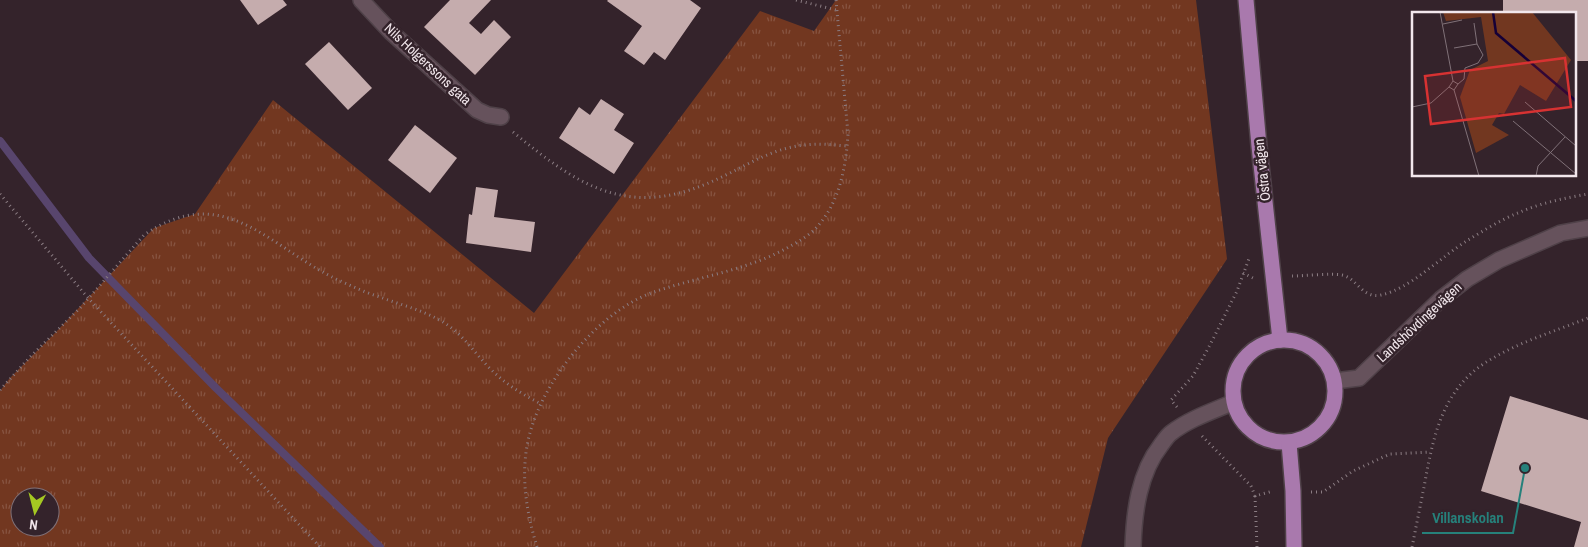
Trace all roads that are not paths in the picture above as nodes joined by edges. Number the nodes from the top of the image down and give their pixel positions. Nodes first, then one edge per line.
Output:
1 (361, 0) edge
2 (1246, 0) edge
3 (500, 117) road end
4 (1588, 228) edge
5 (1280, 340) junction
6 (1335, 381) junction
7 (1234, 402) junction
8 (1289, 443) junction
9 (1133, 547) edge
10 (1294, 547) edge

1 - 3 street, Nils Holgerssons gata
2 - 5 main road, Östra vägen
4 - 6 street, Landshövdingevägen
5 - 6 main road
5 - 7 main road
6 - 8 main road
7 - 8 main road
7 - 9 street
8 - 10 main road

